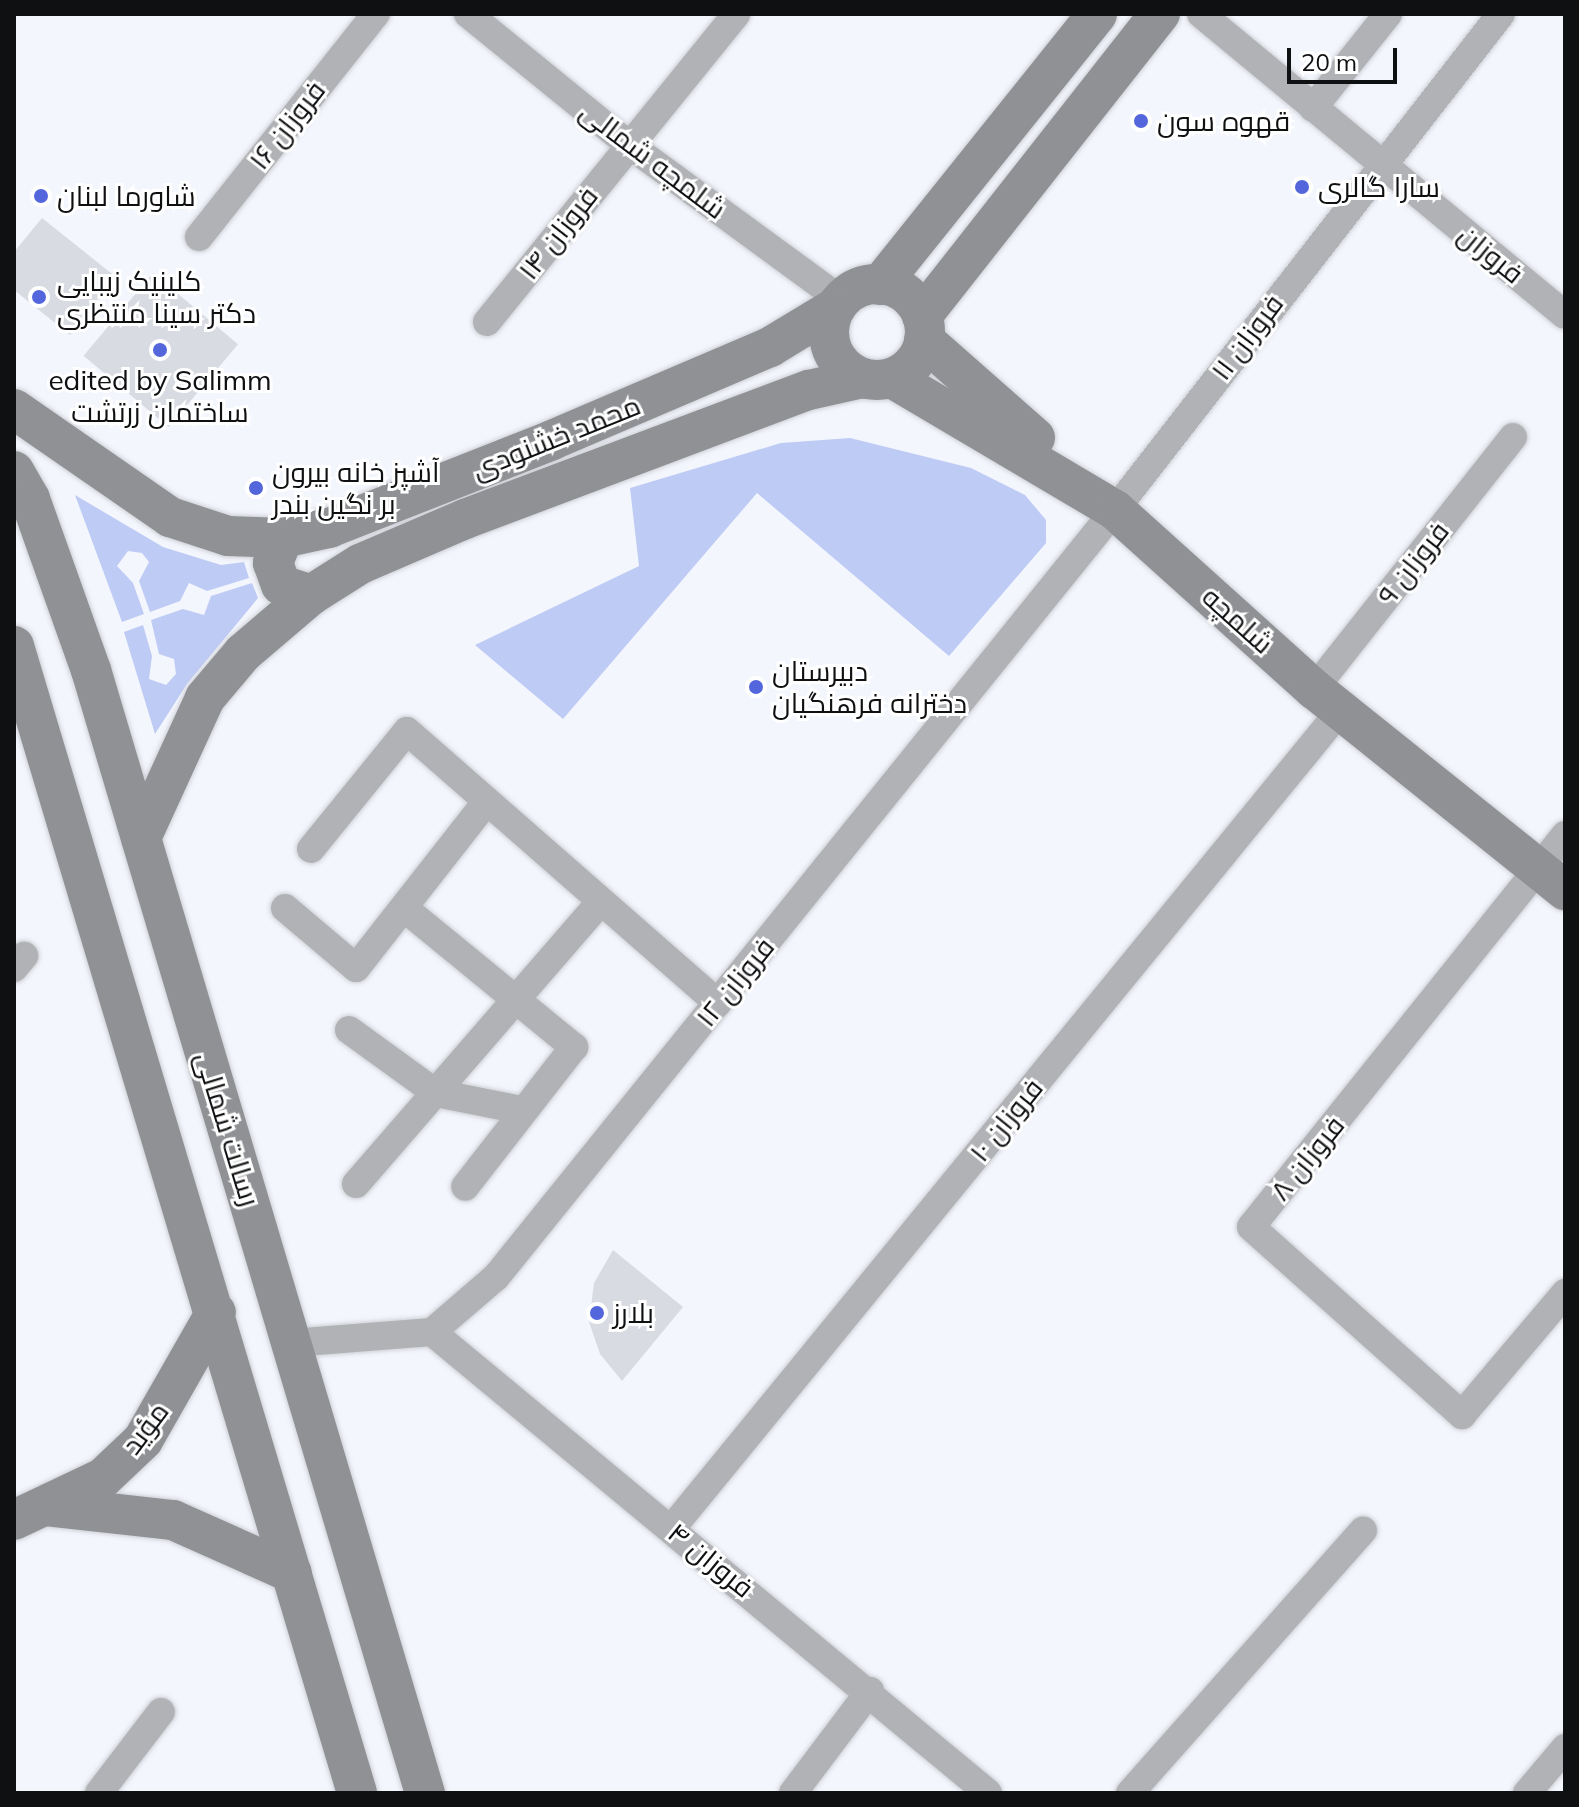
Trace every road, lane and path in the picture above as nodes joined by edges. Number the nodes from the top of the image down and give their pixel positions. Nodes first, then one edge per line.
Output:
1 (376, 14) edge
2 (468, 14) edge
3 (736, 14) edge
4 (1097, 14) edge
5 (1160, 14) edge
6 (1201, 14) edge
7 (1388, 14) edge
8 (1501, 14) edge
9 (1313, 108) junction
10 (628, 144) junction
11 (1380, 164) junction
12 (199, 237) dead end
13 (880, 285) junction
14 (838, 304) junction
15 (1565, 315) edge
16 (487, 322) dead end
17 (923, 328) junction
18 (877, 378) junction
19 (14, 409) edge
20 (1513, 437) dead end
21 (14, 471) edge
22 (1115, 510) junction
23 (283, 538) junction
24 (311, 595) junction
25 (14, 646) edge
26 (1327, 700) junction
27 (487, 801) junction
28 (1565, 835) edge
29 (141, 838) junction
30 (311, 849) dead end
31 (1553, 880) edge
32 (601, 901) junction
33 (285, 908) dead end
34 (404, 908) junction
35 (517, 998) junction
36 (718, 1003) junction
37 (349, 1030) dead end
38 (436, 1093) junction
39 (521, 1110) junction
40 (356, 1184) dead end
41 (465, 1187) dead end
42 (1565, 1293) edge
43 (216, 1312) junction
44 (432, 1332) junction
45 (291, 1343) junction
46 (26, 1512) edge
47 (672, 1528) junction
48 (1363, 1531) dead end
49 (292, 1573) junction
50 (870, 1691) junction
51 (161, 1712) dead end
52 (1565, 1748) edge
53 (99, 1793) edge
54 (357, 1793) edge
55 (425, 1793) edge
56 (793, 1793) edge
57 (988, 1793) edge
58 (1130, 1793) edge
59 (1527, 1793) edge

1 - 12 street, فروزان ۱۶
2 - 10 street, شلمچه شمالی
3 - 10 street, فروزان ۱۴
4 - 13 street
5 - 17 street
6 - 9 street, فروزان
7 - 9 street
8 - 11 street, فروزان ۱۱
9 - 11 street, فروزان
10 - 14 street, شلمچه شمالی
10 - 16 street, فروزان ۱۴
11 - 15 street, فروزان
11 - 22 street, فروزان ۱۱
13 - 14 street
13 - 17 street
14 - 18 street
14 - 23 street, محمد خشنودی
17 - 18 street
17 - 22 street
18 - 22 street, شلمچه
18 - 24 street, محمد خشنودی
19 - 23 street, محمد خشنودی
20 - 26 street, فروزان ۹
21 - 29 street, رسالت شمالی
22 - 26 street, شلمچه
22 - 36 street, فروزان ۱۲
23 - 24 street
24 - 29 street, محمد خشنودی
25 - 43 street
26 - 31 street, شلمچه
26 - 47 street, فروزان ۱۰
27 - 30 street
27 - 32 street
27 - 34 street
28 - 31 street
29 - 45 street, رسالت شمالی
31 - 42 street, فروزان ۸
32 - 35 street
32 - 36 street
33 - 34 street
34 - 35 street
35 - 38 street
35 - 39 street
36 - 44 street, فروزان ۱۲
37 - 38 street
38 - 39 street
38 - 40 street
39 - 41 street
43 - 46 street, مؤید
43 - 49 street
44 - 45 street
44 - 47 street, فروزان ۴
45 - 55 street, رسالت شمالی
46 - 49 street, مؤید
47 - 50 street, فروزان ۴
48 - 58 street
49 - 54 street
50 - 56 street
50 - 57 street, فروزان ۴
51 - 53 street
52 - 59 street

